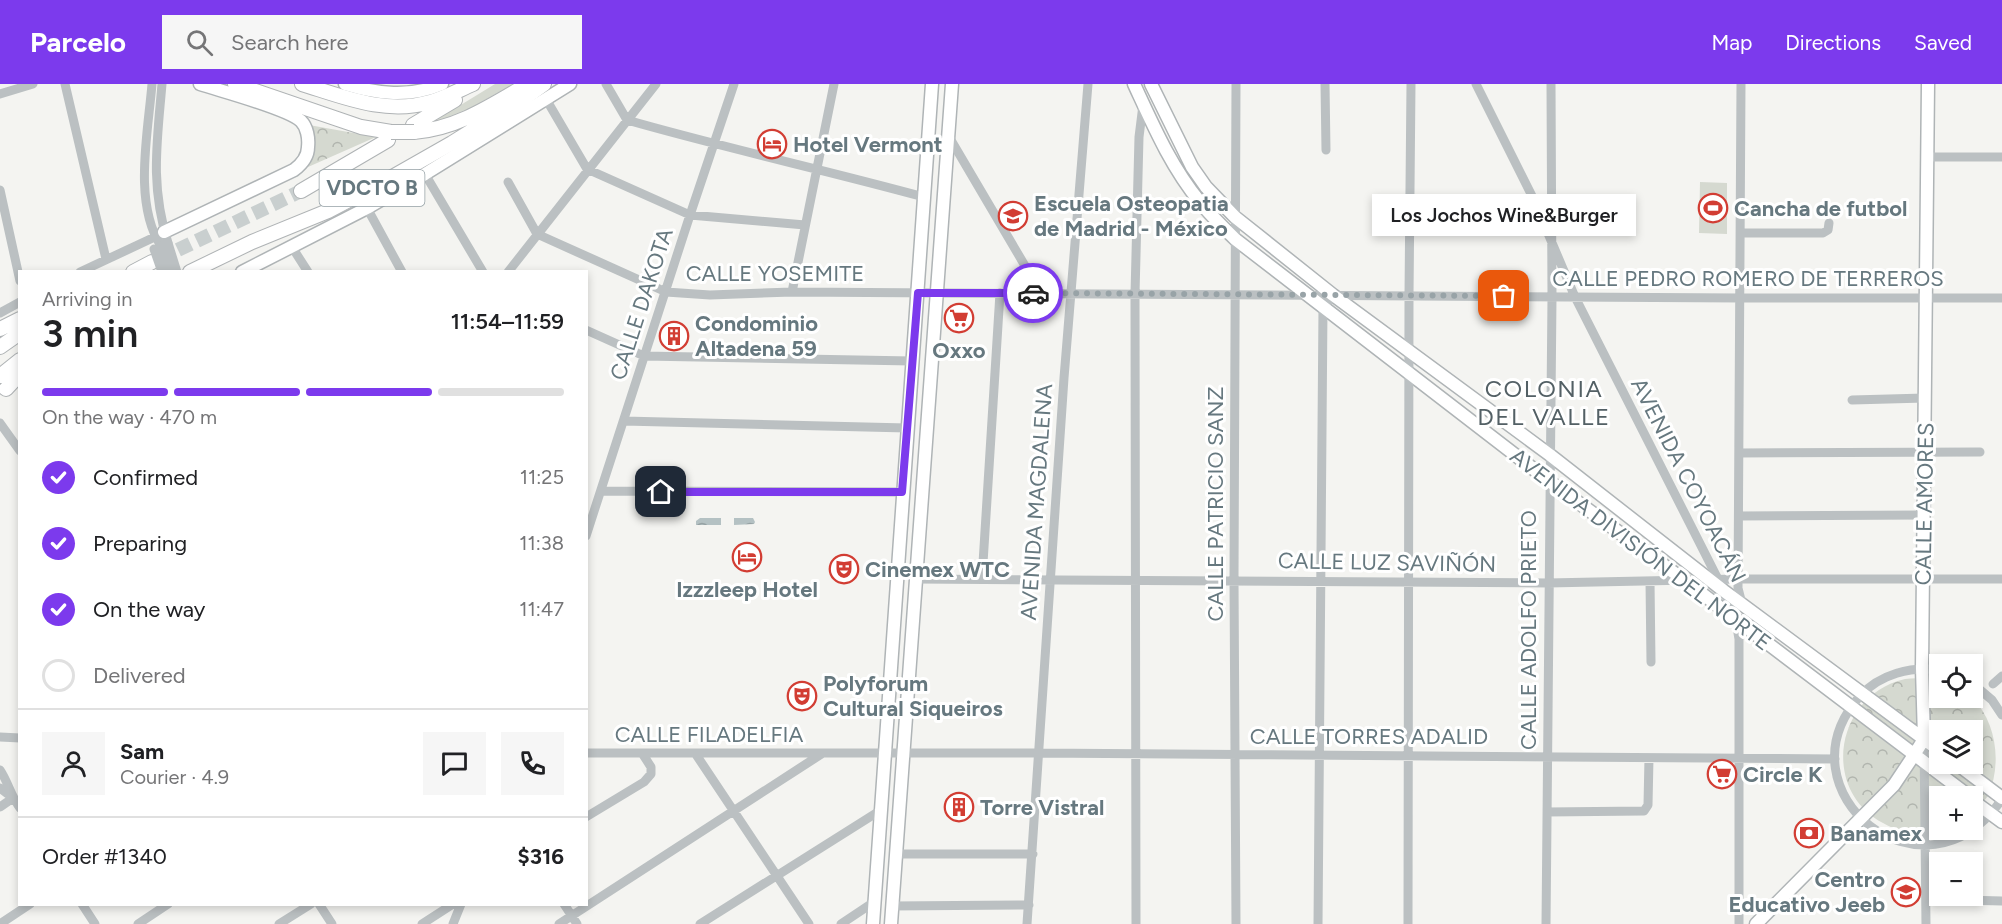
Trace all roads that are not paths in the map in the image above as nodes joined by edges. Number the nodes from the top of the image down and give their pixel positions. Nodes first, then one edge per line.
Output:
1 (33, 84) edge
2 (65, 84) edge
3 (152, 84) edge
4 (162, 84) edge
5 (200, 84) edge
6 (235, 84) edge
7 (302, 84) edge
8 (345, 84) edge
9 (442, 84) edge
10 (473, 84) edge
11 (479, 84) edge
12 (528, 84) edge
13 (544, 84) edge
14 (570, 84) edge
15 (606, 84) edge
16 (656, 84) edge
17 (734, 84) edge
18 (834, 84) edge
19 (932, 84) edge
20 (952, 84) edge
21 (1088, 84) edge
22 (1134, 84) edge
23 (1150, 84) edge
24 (1236, 84) edge
25 (1325, 84) edge
26 (1411, 84) edge
27 (1476, 84) edge
28 (1551, 84) edge
29 (1741, 84) edge
30 (1928, 84) edge
31 (396, 89) edge
32 (261, 93) junction
33 (0, 94) edge
34 (546, 99) junction
35 (296, 105) junction
36 (1143, 105) junction
37 (275, 108) junction
38 (627, 120) junction
39 (414, 129) junction
40 (948, 134) junction
41 (389, 136) junction
42 (713, 144) junction
43 (1326, 150) dead end
44 (1928, 158) junction
45 (2002, 158) edge
46 (818, 168) junction
47 (587, 169) junction
48 (425, 174) junction
49 (508, 182) dead end
50 (0, 190) edge
51 (301, 191) tunnel mouth
52 (1552, 194) junction
53 (924, 197) junction
54 (1533, 198) junction
55 (367, 208) junction
56 (690, 214) junction
57 (1235, 218) junction
58 (1829, 223) dead end
59 (805, 225) junction
60 (1741, 233) junction
61 (537, 234) junction
62 (1235, 239) junction
63 (1551, 245) junction
64 (292, 247) junction
65 (159, 249) edge
66 (106, 259) junction
67 (84, 270) edge
68 (133, 270) edge
69 (168, 270) edge
70 (175, 270) edge
71 (194, 270) edge
72 (246, 270) edge
73 (307, 270) edge
74 (401, 270) edge
75 (482, 270) edge
76 (510, 270) edge
77 (18, 272) edge
78 (666, 292) junction
79 (792, 292) junction
80 (918, 293) junction
81 (936, 293) junction
82 (1000, 293) junction
83 (1041, 293) junction
84 (1070, 293) junction
85 (1135, 294) junction
86 (1235, 294) junction
87 (1306, 295) junction
88 (1333, 295) junction
89 (1409, 295) junction
90 (1552, 297) junction
91 (1575, 297) junction
92 (1740, 298) junction
93 (1927, 298) junction
94 (2002, 298) edge
95 (18, 303) edge
96 (1323, 307) junction
97 (0, 313) edge
98 (9, 328) edge
99 (588, 331) edge
100 (0, 347) edge
101 (1409, 351) junction
102 (644, 356) junction
103 (912, 361) junction
104 (18, 363) edge
105 (1409, 372) junction
106 (18, 375) edge
107 (18, 381) edge
108 (2, 386) edge
109 (1925, 398) junction
110 (1852, 400) dead end
111 (624, 421) junction
112 (0, 423) edge
113 (907, 428) junction
114 (18, 448) edge
115 (1925, 451) junction
116 (1980, 452) dead end
117 (1739, 453) junction
118 (1550, 455) junction
119 (1549, 481) junction
120 (601, 491) junction
121 (902, 492) junction
122 (1924, 515) junction
123 (1739, 516) junction
124 (588, 530) edge
125 (916, 579) junction
126 (982, 579) junction
127 (1050, 579) junction
128 (1738, 579) junction
129 (1923, 579) junction
130 (2002, 579) edge
131 (1134, 580) junction
132 (1234, 580) junction
133 (1323, 580) junction
134 (1684, 580) junction
135 (1409, 581) junction
136 (1650, 581) junction
137 (1548, 583) junction
138 (1717, 583) junction
139 (1742, 604) junction
140 (1736, 621) junction
141 (1651, 662) dead end
142 (1922, 669) junction
143 (1929, 669) edge
144 (2002, 676) edge
145 (1993, 684) dead end
146 (1983, 692) edge
147 (1863, 693) junction
148 (1851, 707) junction
149 (2002, 715) edge
150 (0, 737) edge
151 (18, 738) edge
152 (1924, 739) junction
153 (1929, 743) edge
154 (588, 753) edge
155 (642, 753) junction
156 (695, 753) junction
157 (823, 753) junction
158 (885, 753) junction
159 (903, 753) junction
160 (1038, 753) junction
161 (1136, 754) junction
162 (1236, 754) junction
163 (1321, 755) junction
164 (1407, 755) junction
165 (1547, 757) junction
166 (1649, 758) junction
167 (1919, 758) junction
168 (1739, 759) junction
169 (1835, 759) junction
170 (0, 770) edge
171 (1970, 774) edge
172 (1956, 786) edge
173 (0, 788) edge
174 (13, 798) junction
175 (2002, 799) edge
176 (18, 805) edge
177 (0, 807) edge
178 (1983, 808) edge
179 (881, 810) junction
180 (734, 811) junction
181 (1547, 812) junction
182 (1992, 815) junction
183 (588, 816) edge
184 (1860, 819) junction
185 (2002, 822) edge
186 (1926, 846) junction
187 (896, 854) junction
188 (1033, 854) junction
189 (777, 875) junction
190 (1926, 899) junction
191 (2002, 900) edge
192 (874, 902) junction
193 (1029, 905) junction
194 (27, 906) edge
195 (83, 906) edge
196 (165, 906) edge
197 (308, 906) edge
198 (320, 906) edge
199 (450, 906) edge
200 (460, 906) edge
201 (565, 906) edge
202 (892, 906) junction
203 (574, 920) edge
204 (0, 924) edge
205 (94, 924) edge
206 (138, 924) edge
207 (279, 924) edge
208 (332, 924) edge
209 (422, 924) edge
210 (453, 924) edge
211 (560, 924) edge
212 (700, 924) edge
213 (810, 924) edge
214 (841, 924) edge
215 (873, 924) edge
216 (891, 924) edge
217 (1028, 924) edge
218 (1136, 924) edge
219 (1236, 924) edge
220 (1318, 924) edge
221 (1408, 924) edge
222 (1546, 924) edge
223 (1739, 924) edge
224 (1756, 924) edge
225 (1926, 924) edge

1 - 33 street
2 - 66 street
3 - 65 street
4 - 65 street
5 - 37 main road
6 - 32 highway
7 - 10 highway
8 - 31 main road
9 - 31 main road
11 - 39 highway
12 - 39 highway
13 - 71 highway, VDCTO B
14 - 34 main road
15 - 38 street
16 - 38 street
17 - 42 street, CALLE DAKOTA
18 - 46 street
19 - 53 main road
20 - 40 main road
21 - 84 street, AVENIDA MAGDALENA
22 - 36 main road, AVENIDA DIVISIÓN DEL NORTE
23 - 57 main road, AVENIDA DIVISIÓN DEL NORTE
24 - 57 street, CALLE PATRICIO SANZ
25 - 43 street
26 - 89 street
27 - 54 street, AVENIDA COYOACÁN
28 - 52 street, CALLE ADOLFO PRIETO
29 - 60 street
30 - 44 main road, CALLE AMORES
32 - 35 highway
32 - 37 highway
34 - 47 street
34 - 48 main road
35 - 37 highway
35 - 41 highway
36 - 62 main road, AVENIDA DIVISIÓN DEL NORTE
36 - 85 street
37 - 65 main road
38 - 42 street
38 - 47 street
39 - 41 highway, bridge
40 - 81 main road
40 - 83 street
41 - 51 highway, VDCTO B
42 - 46 street
42 - 56 street, CALLE DAKOTA
44 - 45 street
44 - 93 main road, CALLE AMORES
46 - 53 street
46 - 59 street
47 - 56 street
47 - 61 street
48 - 55 main road
48 - 75 street
49 - 61 street
50 - 77 street
52 - 54 street
52 - 63 street, CALLE ADOLFO PRIETO
53 - 80 main road
54 - 63 street, AVENIDA COYOACÁN
55 - 64 main road
55 - 74 street
56 - 59 street
56 - 78 street, CALLE DAKOTA
57 - 62 street, CALLE PATRICIO SANZ
57 - 88 main road, AVENIDA DIVISIÓN DEL NORTE
58 - 60 street
59 - 79 street
60 - 92 street
61 - 76 street
61 - 78 street, CALLE YOSEMITE
62 - 86 street, CALLE PATRICIO SANZ
62 - 87 main road, AVENIDA DIVISIÓN DEL NORTE
63 - 90 street, CALLE ADOLFO PRIETO
63 - 91 street, AVENIDA COYOACÁN
64 - 72 main road
64 - 73 street
65 - 66 street
65 - 68 highway
65 - 69 street, bridge
65 - 70 street, bridge
66 - 67 street
78 - 79 street, CALLE YOSEMITE
78 - 102 street, CALLE DAKOTA
79 - 80 street, CALLE YOSEMITE
80 - 81 street, CALLE PEDRO ROMERO DE TERREROS
80 - 103 main road
81 - 82 street, CALLE PEDRO ROMERO DE TERREROS
81 - 125 main road
82 - 83 street, CALLE PEDRO ROMERO DE TERREROS
82 - 126 street
83 - 84 street, CALLE PEDRO ROMERO DE TERREROS
84 - 85 street, CALLE PEDRO ROMERO DE TERREROS
84 - 127 street, AVENIDA MAGDALENA
85 - 86 street, CALLE PEDRO ROMERO DE TERREROS
85 - 131 street
86 - 87 street, CALLE PEDRO ROMERO DE TERREROS
86 - 132 street, CALLE PATRICIO SANZ
87 - 88 street, CALLE PEDRO ROMERO DE TERREROS
87 - 96 main road, AVENIDA DIVISIÓN DEL NORTE
88 - 89 street, CALLE PEDRO ROMERO DE TERREROS
88 - 96 street
88 - 101 main road, AVENIDA DIVISIÓN DEL NORTE
89 - 90 street, CALLE PEDRO ROMERO DE TERREROS
89 - 101 street
90 - 91 street, CALLE PEDRO ROMERO DE TERREROS
90 - 118 street, CALLE ADOLFO PRIETO
91 - 92 street, CALLE PEDRO ROMERO DE TERREROS
91 - 138 street, AVENIDA COYOACÁN
92 - 93 street, CALLE PEDRO ROMERO DE TERREROS
92 - 117 street
93 - 94 street, CALLE PEDRO ROMERO DE TERREROS
93 - 109 main road, CALLE AMORES
95 - 97 street
96 - 105 main road, AVENIDA DIVISIÓN DEL NORTE
96 - 133 street
98 - 100 highway
99 - 102 street
101 - 105 street
101 - 118 main road, AVENIDA DIVISIÓN DEL NORTE
102 - 103 street
102 - 111 street, CALLE DAKOTA
103 - 113 main road
104 - 108 highway
105 - 119 main road, AVENIDA DIVISIÓN DEL NORTE
105 - 135 street
106 - 108 highway
107 - 108 main road
109 - 110 street
109 - 115 main road, CALLE AMORES
111 - 113 street
111 - 120 street, CALLE DAKOTA
112 - 114 street
113 - 121 main road
115 - 116 street
115 - 117 street
115 - 122 main road, CALLE AMORES
117 - 123 street
118 - 119 street, CALLE ADOLFO PRIETO
118 - 138 main road, AVENIDA DIVISIÓN DEL NORTE
119 - 134 main road, AVENIDA DIVISIÓN DEL NORTE
119 - 137 street, CALLE ADOLFO PRIETO
120 - 121 street
120 - 124 street, CALLE DAKOTA
121 - 158 main road
122 - 123 street
122 - 129 main road, CALLE AMORES
123 - 128 street
125 - 126 street, CALLE LUZ SAVIÑÓN
125 - 159 main road
126 - 127 street, CALLE LUZ SAVIÑÓN
127 - 131 street, CALLE LUZ SAVIÑÓN
127 - 160 street, AVENIDA MAGDALENA
128 - 129 street
128 - 138 street
128 - 139 street
129 - 130 street
129 - 142 main road, CALLE AMORES
131 - 132 street, CALLE LUZ SAVIÑÓN
131 - 161 street
132 - 133 street, CALLE LUZ SAVIÑÓN
132 - 162 street, CALLE PATRICIO SANZ
133 - 135 street, CALLE LUZ SAVIÑÓN
133 - 163 street
134 - 136 street, CALLE LUZ SAVIÑÓN
134 - 138 street, CALLE LUZ SAVIÑÓN
134 - 140 main road, AVENIDA DIVISIÓN DEL NORTE
135 - 137 street, CALLE LUZ SAVIÑÓN
135 - 164 street
136 - 137 street, CALLE LUZ SAVIÑÓN
136 - 141 street
137 - 165 street, CALLE ADOLFO PRIETO
138 - 139 main road, AVENIDA DIVISIÓN DEL NORTE
138 - 140 street, AVENIDA COYOACÁN
139 - 147 main road, AVENIDA DIVISIÓN DEL NORTE
140 - 148 main road, AVENIDA DIVISIÓN DEL NORTE
140 - 168 street, AVENIDA COYOACÁN
142 - 143 street
142 - 147 street
142 - 152 main road, CALLE AMORES
144 - 145 street
146 - 149 street
147 - 148 street
147 - 152 main road, AVENIDA DIVISIÓN DEL NORTE
148 - 167 main road, AVENIDA DIVISIÓN DEL NORTE
148 - 169 street
150 - 151 street
152 - 153 main road, AVENIDA DIVISIÓN DEL NORTE
152 - 167 main road
154 - 155 street, CALLE FILADELFIA
155 - 156 street, CALLE FILADELFIA
155 - 183 street
156 - 157 street, CALLE FILADELFIA
156 - 180 street
157 - 158 street, CALLE FILADELFIA
157 - 180 street
158 - 159 street, CALLE FILADELFIA
158 - 179 main road
159 - 160 street, CALLE TORRES ADALID
159 - 187 main road
160 - 161 street, CALLE TORRES ADALID
160 - 188 street, AVENIDA MAGDALENA
161 - 162 street, CALLE TORRES ADALID
161 - 218 street
162 - 163 street, CALLE TORRES ADALID
162 - 219 street, CALLE PATRICIO SANZ
163 - 164 street, CALLE TORRES ADALID
163 - 220 street
164 - 165 street, CALLE TORRES ADALID
164 - 221 street
165 - 166 street, CALLE TORRES ADALID
165 - 181 street, CALLE ADOLFO PRIETO
166 - 168 street, CALLE TORRES ADALID
166 - 181 street
167 - 172 main road, AVENIDA DIVISIÓN DEL NORTE
167 - 184 main road
167 - 186 street
168 - 169 street, CALLE TORRES ADALID
168 - 223 street, AVENIDA COYOACÁN
169 - 184 street
170 - 174 street
171 - 175 main road
173 - 174 street
174 - 176 street
174 - 177 street
175 - 182 street
178 - 182 main road
179 - 189 street
179 - 192 main road
180 - 189 street
180 - 203 street
181 - 222 street, CALLE ADOLFO PRIETO
182 - 185 main road
182 - 186 street
184 - 186 street
184 - 224 main road
186 - 190 street
187 - 188 street
187 - 202 main road
188 - 193 street, AVENIDA MAGDALENA
189 - 212 street
189 - 213 street
190 - 191 street
190 - 225 street
192 - 214 street
192 - 215 main road
193 - 202 street
193 - 217 street, AVENIDA MAGDALENA
194 - 204 street
195 - 205 street
196 - 206 street
197 - 207 street
198 - 208 street
199 - 209 street
200 - 210 street
201 - 203 street
202 - 216 main road
203 - 211 street

